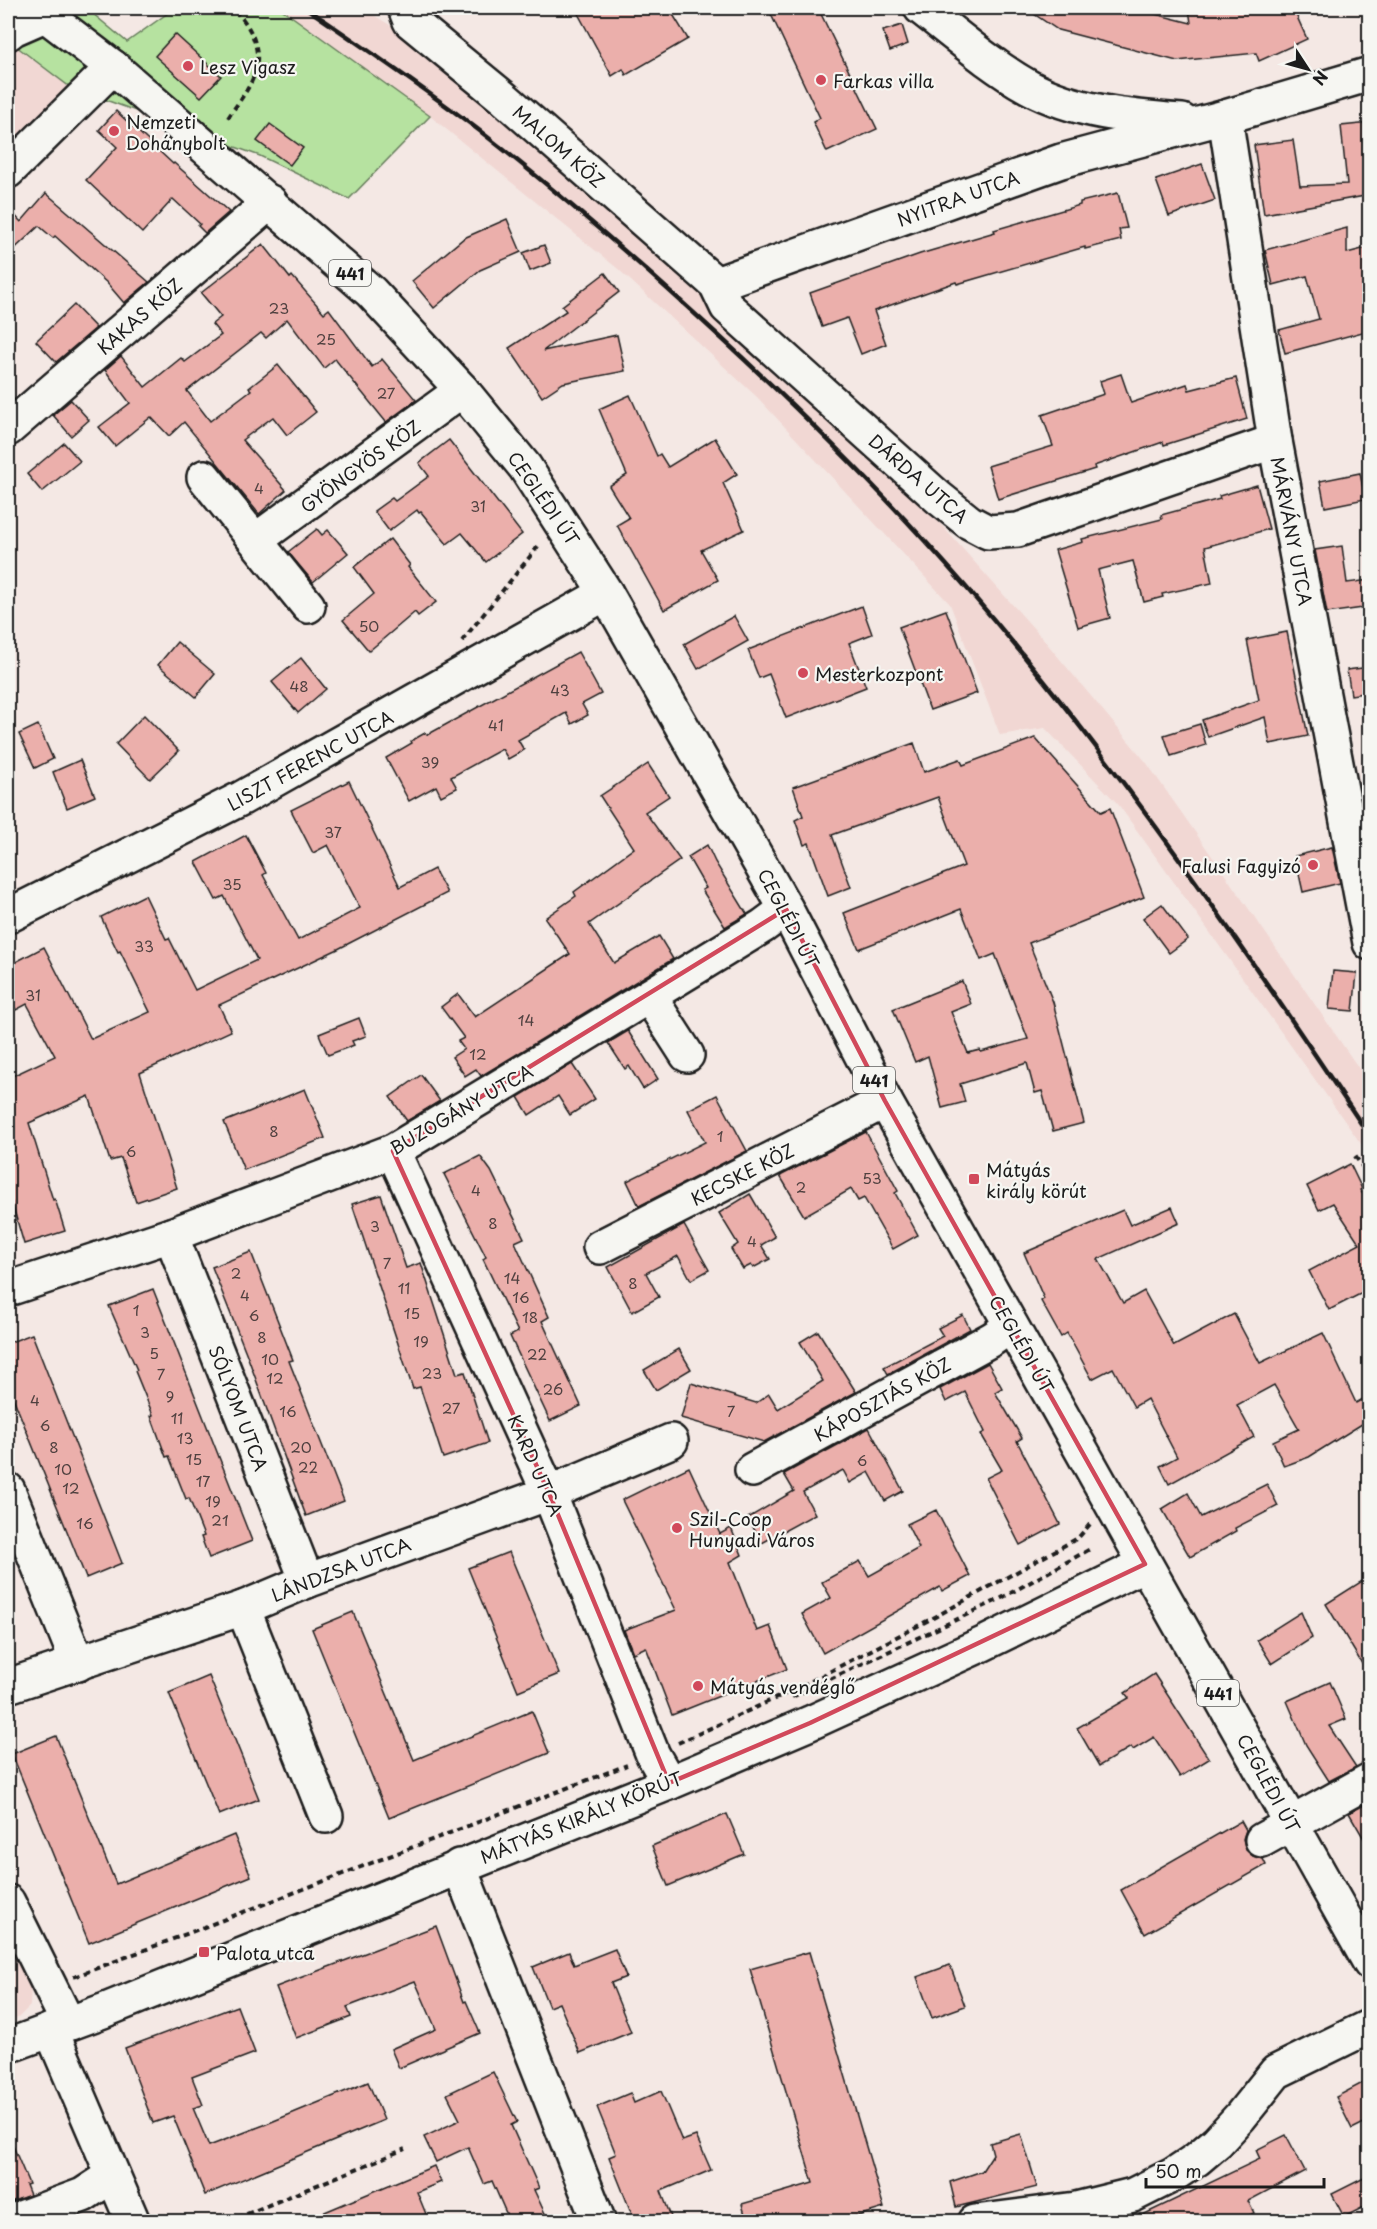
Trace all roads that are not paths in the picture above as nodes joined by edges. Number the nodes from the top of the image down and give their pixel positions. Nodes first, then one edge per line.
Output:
1 (405, 8) edge
2 (921, 8) edge
3 (40, 11) edge
4 (8, 33) edge
5 (113, 67) junction
6 (1370, 74) edge
7 (1214, 120) junction
8 (8, 171) edge
9 (270, 202) junction
10 (716, 284) junction
11 (462, 390) junction
12 (8, 429) edge
13 (1275, 441) junction
14 (204, 477) dead end
15 (256, 540) junction
16 (606, 593) junction
17 (308, 606) dead end
18 (786, 909) junction
19 (8, 916) edge
20 (1370, 943) edge
21 (649, 996) junction
22 (687, 1055) dead end
23 (885, 1101) junction
24 (393, 1151) junction
25 (171, 1235) junction
26 (600, 1247) dead end
27 (8, 1289) edge
28 (1011, 1326) junction
29 (671, 1441) dead end
30 (752, 1470) dead end
31 (8, 1490) edge
32 (549, 1493) junction
33 (1145, 1564) junction
34 (307, 1581) junction
35 (243, 1608) junction
36 (78, 1664) junction
37 (8, 1686) edge
38 (1370, 1780) edge
39 (669, 1783) junction
40 (326, 1816) dead end
41 (1291, 1822) junction
42 (1262, 1840) dead end
43 (459, 1866) junction
44 (8, 1902) edge
45 (1370, 1963) edge
46 (1370, 2026) edge
47 (59, 2027) junction
48 (8, 2046) edge
49 (112, 2176) junction
50 (10, 2222) edge
51 (134, 2222) edge
52 (599, 2222) edge
53 (975, 2222) edge

1 - 10 street, MALOM KÖZ
2 - 7 street, NYITRA UTCA
3 - 4 street
3 - 5 street, CEGLÉDI ÚT / 441
5 - 8 street
5 - 9 street, CEGLÉDI ÚT / 441
6 - 7 street, NYITRA UTCA
7 - 10 street, NYITRA UTCA
7 - 13 street, MÁRVÁNY UTCA
9 - 11 street, CEGLÉDI ÚT / 441
9 - 12 street, KAKAS KÖZ
10 - 13 street, DÁRDA UTCA
11 - 15 street, GYÖNGYÖS KÖZ
11 - 16 street, CEGLÉDI ÚT / 441
13 - 20 street, MÁRVÁNY UTCA
14 - 15 street
15 - 17 street
16 - 18 street, CEGLÉDI ÚT / 441
16 - 19 street, LISZT FERENC UTCA
18 - 21 street, BUZOGÁNY UTCA
18 - 23 street, CEGLÉDI ÚT / 441
21 - 22 street
21 - 24 street, BUZOGÁNY UTCA
23 - 26 street, KECSKE KÖZ
23 - 28 street, CEGLÉDI ÚT / 441
24 - 25 street, BUZOGÁNY UTCA
24 - 32 street, KARD UTCA
25 - 27 street, BUZOGÁNY UTCA
25 - 34 street, SÓLYOM UTCA
28 - 30 street, KÁPOSZTÁS KÖZ
28 - 33 street, CEGLÉDI ÚT / 441
29 - 32 street, LÁNDZSA UTCA
31 - 36 street
32 - 34 street, LÁNDZSA UTCA
32 - 39 street, KARD UTCA
33 - 39 street, MÁTYÁS KIRÁLY KÖRÚT
33 - 41 street, CEGLÉDI ÚT / 441
34 - 35 street, LÁNDZSA UTCA
35 - 36 street, LÁNDZSA UTCA
35 - 40 street
36 - 37 street, LÁNDZSA UTCA
38 - 41 street
39 - 43 street, MÁTYÁS KIRÁLY KÖRÚT
41 - 42 street
41 - 45 street, CEGLÉDI ÚT / 441
43 - 47 street, MÁTYÁS KIRÁLY KÖRÚT
43 - 52 street
44 - 47 street
46 - 53 street
47 - 48 street, MÁTYÁS KIRÁLY KÖRÚT
47 - 49 street
49 - 50 street
49 - 51 street

